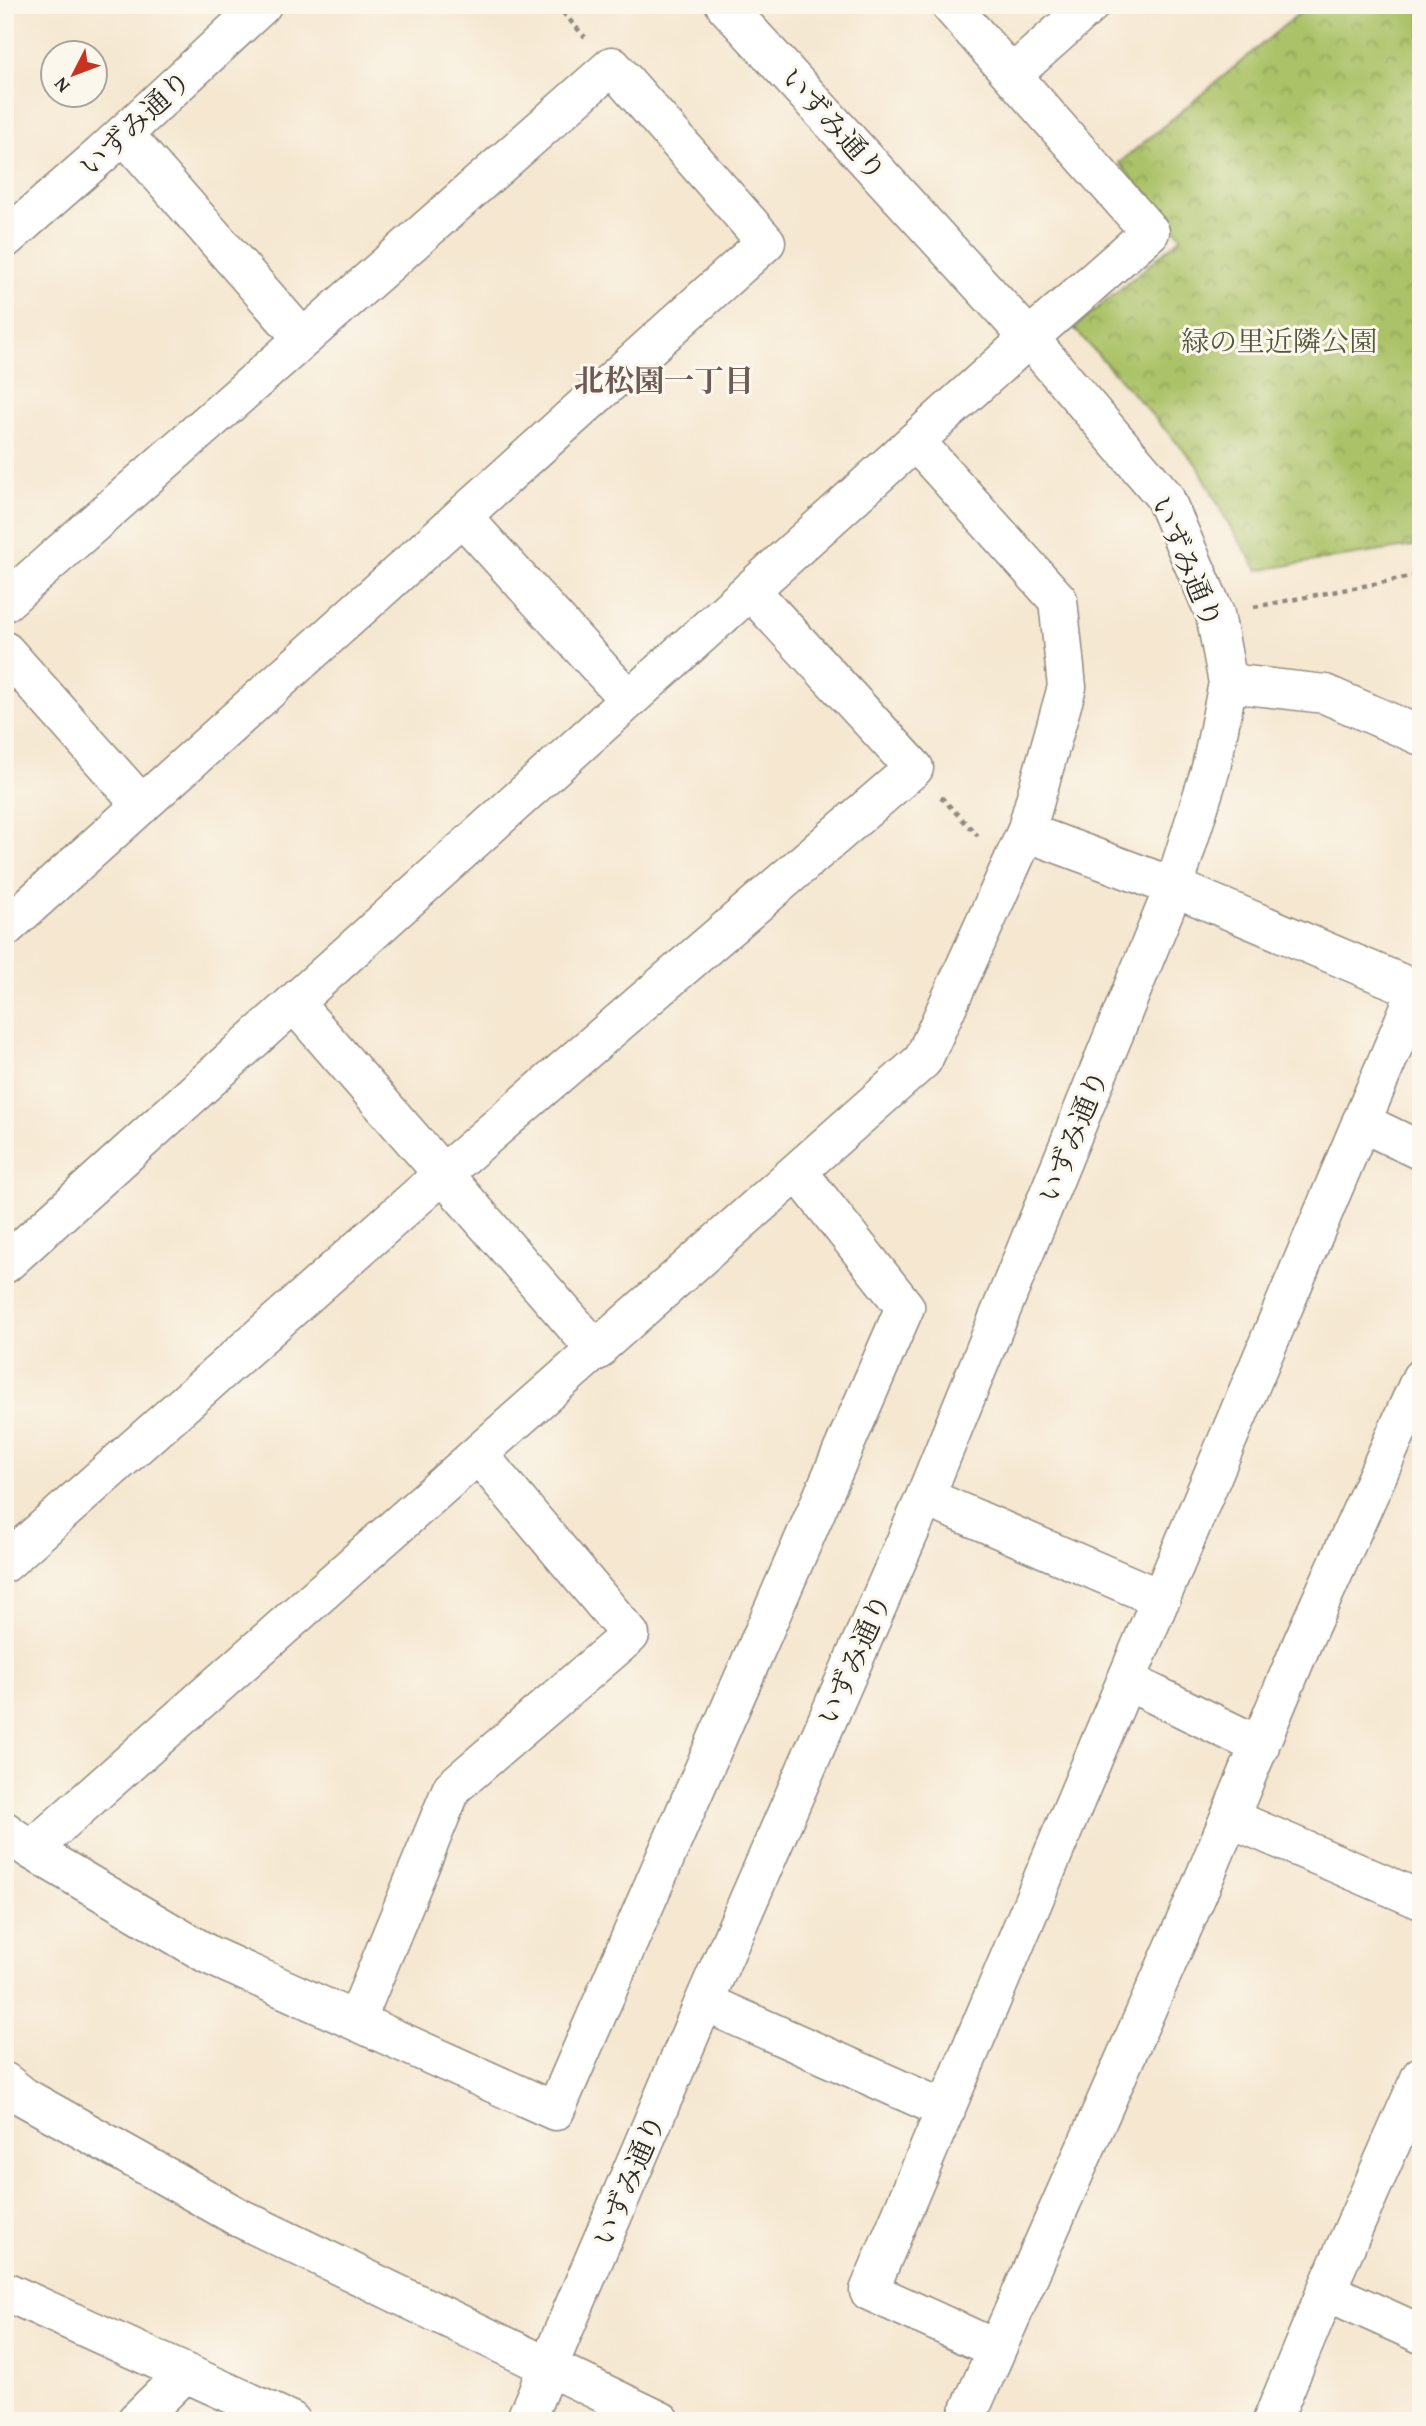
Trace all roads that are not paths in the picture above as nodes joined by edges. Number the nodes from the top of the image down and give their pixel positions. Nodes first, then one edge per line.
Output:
1 (262, 5) edge
2 (725, 5) edge
3 (950, 5) edge
4 (1090, 5) edge
5 (1012, 75) junction
6 (124, 134) junction
7 (5, 239) edge
8 (1029, 338) junction
9 (303, 339) junction
10 (915, 441) junction
11 (463, 516) junction
12 (750, 590) junction
13 (5, 602) edge
14 (5, 651) edge
15 (1228, 683) junction
16 (629, 700) junction
17 (1421, 736) edge
18 (142, 805) junction
19 (1026, 832) junction
20 (1174, 887) junction
21 (5, 928) edge
22 (294, 1003) junction
23 (1361, 1122) junction
24 (1421, 1151) edge
25 (799, 1172) junction
26 (444, 1173) junction
27 (8, 1257) edge
28 (597, 1351) junction
29 (1421, 1378) edge
30 (479, 1455) junction
31 (926, 1497) junction
32 (5, 1563) edge
33 (1161, 1599) junction
34 (1127, 1681) junction
35 (1260, 1746) junction
36 (1230, 1818) junction
37 (18, 1840) edge
38 (1421, 1900) edge
39 (704, 2002) junction
40 (356, 2021) junction
41 (1421, 2076) edge
42 (5, 2082) edge
43 (946, 2110) junction
44 (5, 2291) edge
45 (1326, 2291) junction
46 (1421, 2333) edge
47 (996, 2349) junction
48 (549, 2367) junction
49 (186, 2373) junction
50 (136, 2421) edge
51 (291, 2421) edge
52 (525, 2421) edge
53 (660, 2421) edge
54 (965, 2421) edge
55 (1272, 2421) edge

1 - 6 street, いずみ通り
2 - 8 street, いずみ通り
3 - 5 street
4 - 5 street
5 - 8 street
6 - 7 street, いずみ通り
6 - 9 street
8 - 10 street
8 - 15 street, いずみ通り
9 - 11 street
9 - 13 street
10 - 12 street
10 - 19 street
11 - 16 street
11 - 18 street
12 - 16 street
12 - 26 street
14 - 18 street
15 - 17 street
15 - 20 street, いずみ通り
16 - 22 street
18 - 21 street
19 - 20 street
19 - 25 street
20 - 23 street
20 - 31 street, いずみ通り
22 - 26 street
22 - 27 street
23 - 24 street
23 - 33 street
25 - 28 street
25 - 40 street
26 - 28 street
26 - 32 street
28 - 30 street
29 - 35 street
30 - 37 street
30 - 40 street
31 - 33 street
31 - 39 street, いずみ通り
33 - 34 street
34 - 35 street
34 - 43 street
35 - 36 street
36 - 38 street
36 - 47 street
37 - 40 street
39 - 43 street
39 - 48 street, いずみ通り
41 - 45 street
42 - 48 street
43 - 47 street
44 - 49 street
45 - 46 street
45 - 55 street
47 - 54 street
48 - 52 street, いずみ通り
48 - 53 street
49 - 50 street
49 - 51 street

